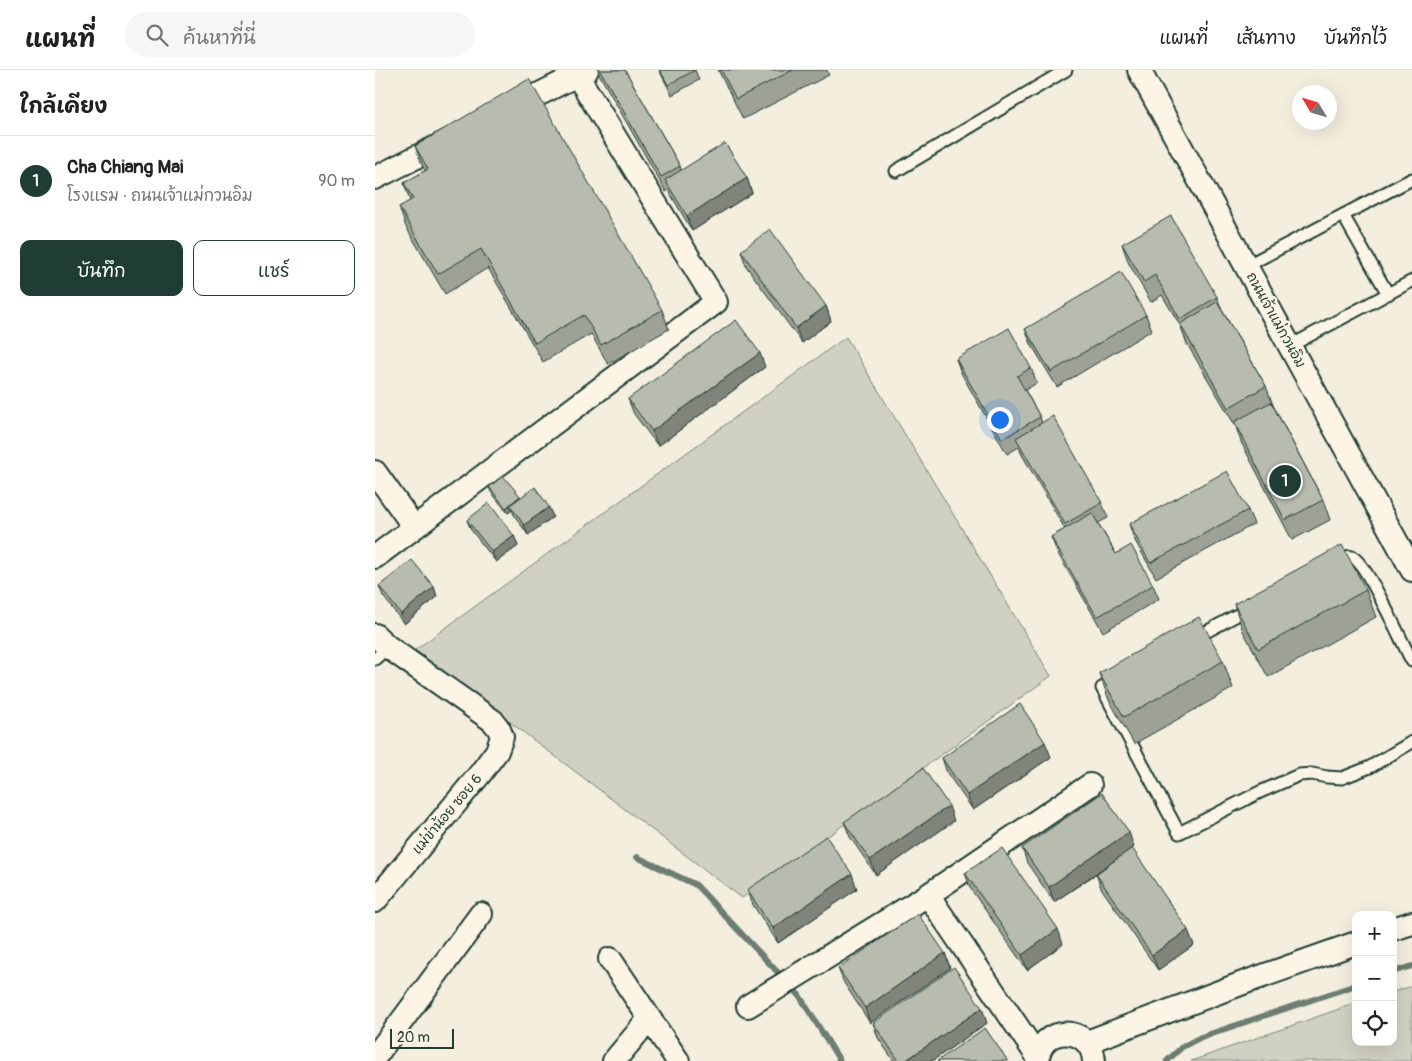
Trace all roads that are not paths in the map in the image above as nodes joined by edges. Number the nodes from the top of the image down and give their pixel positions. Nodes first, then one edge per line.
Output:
1 (1066, 70) edge
2 (1139, 70) edge
3 (582, 72) edge
4 (489, 120) edge
5 (463, 133) edge
6 (897, 171) dead end
7 (375, 178) edge
8 (1412, 179) edge
9 (1343, 215) junction
10 (1246, 266) junction
11 (1412, 281) edge
12 (1388, 294) junction
13 (1290, 346) junction
14 (375, 472) edge
15 (414, 527) junction
16 (375, 557) edge
17 (1325, 567) edge
18 (1412, 570) edge
19 (1257, 604) edge
20 (1179, 646) edge
21 (379, 647) edge
22 (1412, 662) edge
23 (1128, 674) edge
24 (1412, 742) edge
25 (1089, 785) dead end
26 (928, 895) junction
27 (375, 901) edge
28 (481, 914) dead end
29 (1412, 922) edge
30 (1397, 928) edge
31 (1352, 943) edge
32 (610, 959) dead end
33 (748, 1006) dead end
34 (649, 1019) junction
35 (1090, 1052) edge
36 (375, 1057) edge
37 (1038, 1059) edge
38 (614, 1061) edge
39 (678, 1061) edge

1 - 6 lane
2 - 10 street, ถนนเจ้าแม่กวนอิม
3 - 4 street
3 - 15 street
5 - 7 street
8 - 9 lane
9 - 10 lane
9 - 12 lane
10 - 13 street, ถนนเจ้าแม่กวนอิม
11 - 12 lane
12 - 13 lane
13 - 18 street, ถนนเจ้าแม่กวนอิม
14 - 15 street
15 - 16 street
17 - 22 lane
19 - 20 lane
21 - 27 street, แม่ข่าน้อย ซอย 6
23 - 24 lane
25 - 26 street
26 - 33 street
26 - 37 street
28 - 36 street
29 - 30 street
31 - 35 street
32 - 34 street
34 - 38 street
34 - 39 street
35 - 37 street

